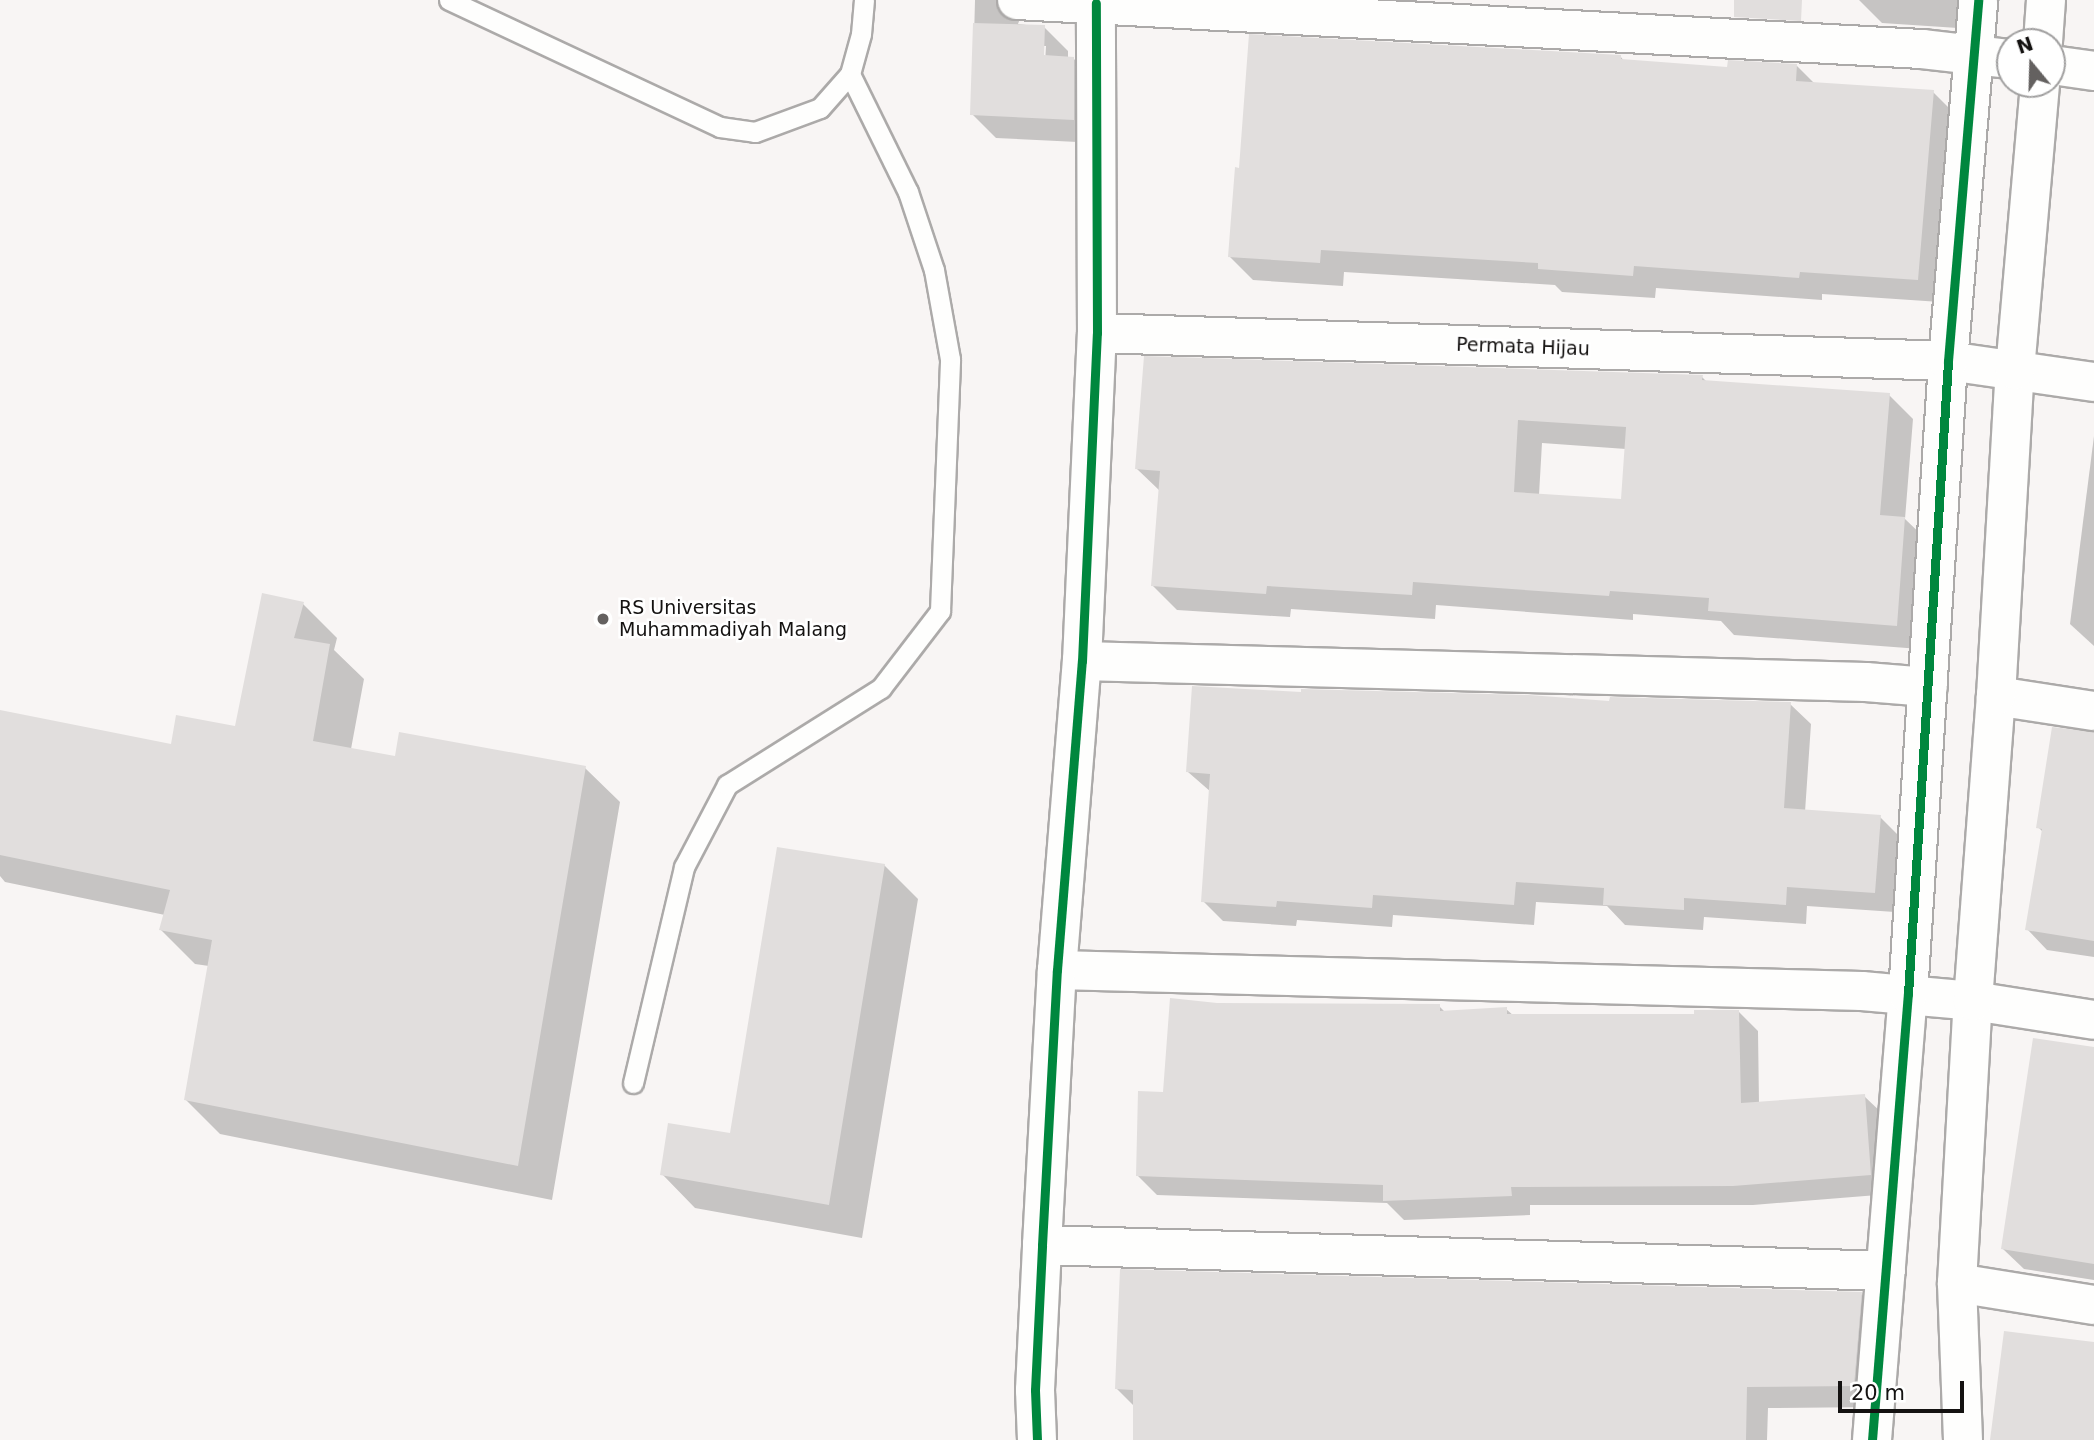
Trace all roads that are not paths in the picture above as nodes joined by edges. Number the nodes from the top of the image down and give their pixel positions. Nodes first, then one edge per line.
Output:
1 (449, 0) edge
2 (864, 0) edge
3 (1017, 0) edge
4 (1978, 0) edge
5 (2046, 0) edge
6 (1096, 3) junction
7 (2044, 28) edge
8 (1992, 57) edge
9 (2066, 67) edge
10 (2094, 71) edge
11 (850, 74) junction
12 (2039, 98) edge
13 (1097, 333) junction
14 (1948, 361) junction
15 (2015, 370) junction
16 (2094, 382) edge
17 (1082, 660) junction
18 (1928, 687) junction
19 (1996, 696) junction
20 (2094, 711) edge
21 (1057, 970) junction
22 (1908, 994) junction
23 (1973, 1000) junction
24 (2094, 1020) edge
25 (633, 1083) dead end
26 (1042, 1245) junction
27 (1886, 1271) junction
28 (1957, 1283) junction
29 (2094, 1305) edge
30 (1037, 1440) edge
31 (1871, 1440) edge
32 (1963, 1440) edge

1 - 11 lane
2 - 11 lane
3 - 6 street
4 - 8 street
5 - 7 street
6 - 8 street
6 - 13 street
8 - 14 street
9 - 10 street
11 - 25 lane
12 - 15 street
13 - 14 street, Permata Hijau
13 - 17 street
14 - 15 street, Permata Hijau
14 - 18 street
15 - 16 street, Permata Hijau
15 - 19 street
17 - 18 street
17 - 21 street
18 - 22 street
19 - 20 street
19 - 23 street
21 - 22 street
21 - 26 street
22 - 23 street
22 - 27 street
23 - 24 street
23 - 28 street
26 - 27 street
26 - 30 street
27 - 31 street
28 - 29 street
28 - 32 street

